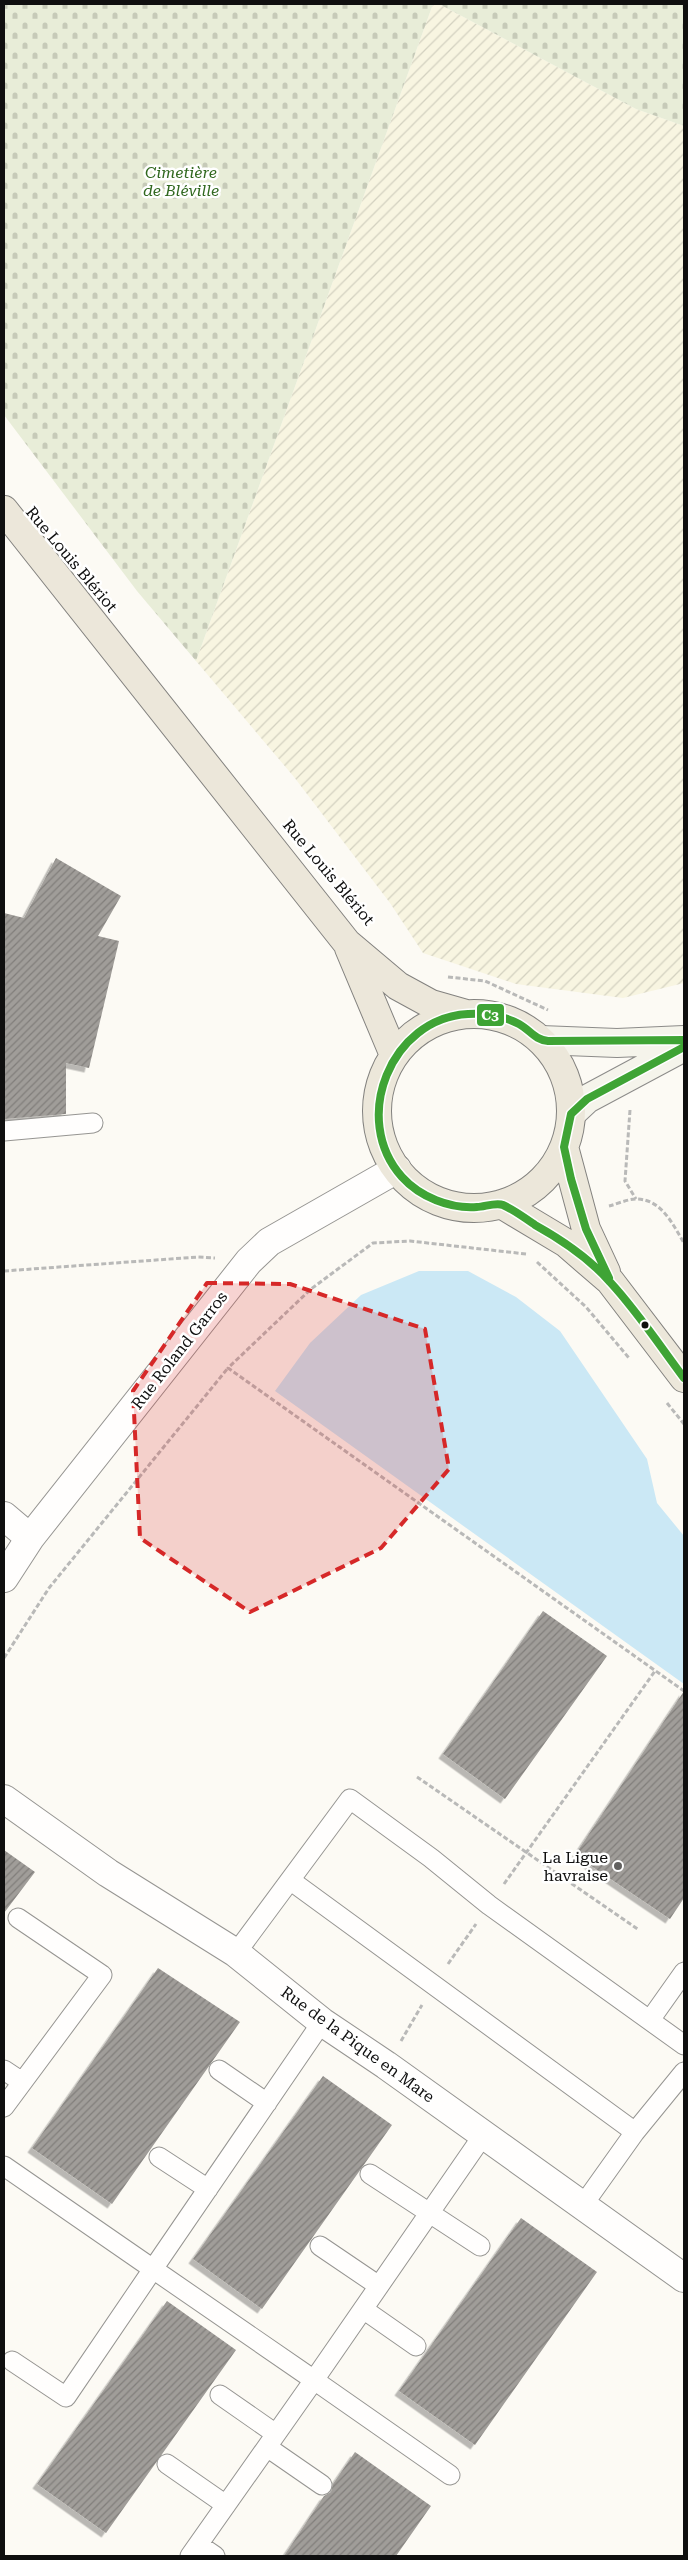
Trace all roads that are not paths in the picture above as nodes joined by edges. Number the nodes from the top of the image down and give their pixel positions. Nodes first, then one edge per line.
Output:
1 (4, 510) edge
2 (347, 942) junction
3 (466, 1014) junction
4 (541, 1040) junction
5 (684, 1040) edge
6 (684, 1046) edge
7 (394, 1055) junction
8 (571, 1114) junction
9 (93, 1123) dead end
10 (4, 1131) edge
11 (564, 1147) junction
12 (397, 1169) junction
13 (501, 1204) junction
14 (610, 1281) junction
15 (684, 1378) edge
16 (4, 1516) edge
17 (30, 1538) junction
18 (4, 1578) edge
19 (4, 1799) edge
20 (290, 1880) junction
21 (18, 1918) dead end
22 (236, 1953) junction
23 (684, 1972) edge
24 (650, 2020) junction
25 (322, 2022) junction
26 (684, 2045) edge
27 (4, 2070) edge
28 (219, 2070) dead end
29 (684, 2072) edge
30 (22, 2082) junction
31 (267, 2103) junction
32 (4, 2107) edge
33 (635, 2132) junction
34 (484, 2134) junction
35 (159, 2157) dead end
36 (4, 2166) edge
37 (370, 2174) dead end
38 (208, 2189) junction
39 (583, 2205) junction
40 (429, 2213) junction
41 (320, 2246) dead end
42 (480, 2246) dead end
43 (153, 2269) junction
44 (684, 2278) edge
45 (378, 2286) junction
46 (363, 2309) junction
47 (416, 2346) dead end
48 (12, 2361) dead end
49 (314, 2380) junction
50 (220, 2395) dead end
51 (272, 2441) junction
52 (167, 2464) dead end
53 (450, 2474) dead end
54 (322, 2485) dead end
55 (226, 2505) junction
56 (195, 2550) edge
57 (215, 2556) edge

1 - 2 main road, Rue Louis Blériot
2 - 3 main road, Rue Louis Blériot
2 - 7 main road, Rue Louis Blériot
3 - 4 main road
3 - 7 main road
4 - 5 main road
4 - 8 main road
6 - 8 main road
7 - 12 main road
8 - 11 main road
9 - 10 lane
11 - 13 main road
11 - 14 main road
12 - 13 main road
12 - 17 street, Rue Roland Garros
13 - 14 main road
14 - 15 main road
16 - 17 street
17 - 18 street, Rue Roland Garros
19 - 22 street, Rue de la Pique en Mare
20 - 22 lane
20 - 24 lane
20 - 33 lane
21 - 30 lane
22 - 25 street, Rue de la Pique en Mare
23 - 24 lane
24 - 26 lane
25 - 31 lane
25 - 34 street, Rue de la Pique en Mare
27 - 30 lane
28 - 31 lane
29 - 33 lane
30 - 32 lane
31 - 38 lane
33 - 39 lane
34 - 39 street, Rue de la Pique en Mare
34 - 40 lane
35 - 38 lane
36 - 43 lane
37 - 40 lane
38 - 43 lane
39 - 44 street, Rue de la Pique en Mare
40 - 42 lane
40 - 45 lane
41 - 45 lane
43 - 48 lane
43 - 49 lane
45 - 46 lane
46 - 47 lane
46 - 49 lane
49 - 51 lane
49 - 53 lane
50 - 51 lane
51 - 54 lane
51 - 55 lane
52 - 55 lane
55 - 56 lane
56 - 57 lane

